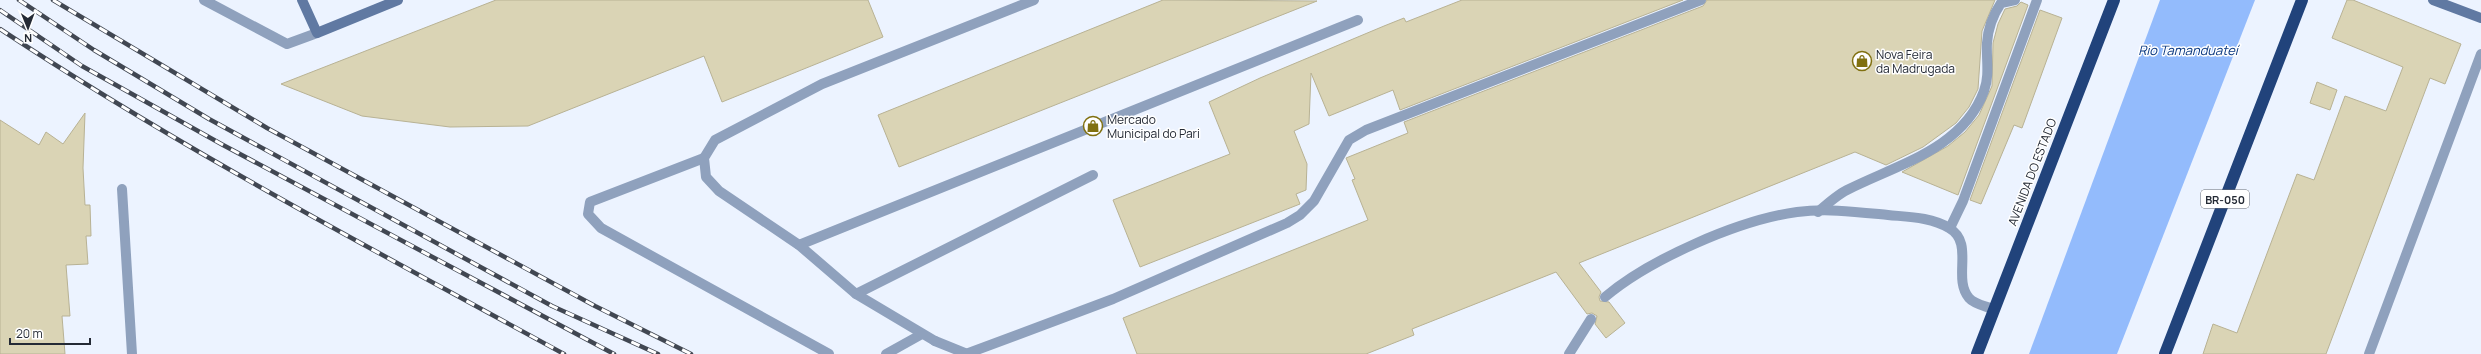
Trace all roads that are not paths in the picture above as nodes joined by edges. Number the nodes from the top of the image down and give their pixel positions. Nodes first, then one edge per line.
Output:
1 (204, 0) edge
2 (302, 0) edge
3 (398, 0) edge
4 (1034, 0) edge
5 (1701, 0) edge
6 (2014, 0) edge
7 (2037, 0) edge
8 (2302, 0) edge
9 (2433, 0) edge
10 (2001, 1) edge
11 (2115, 1) edge
12 (2481, 18) edge
13 (1358, 20) dead end
14 (316, 33) junction
15 (2481, 54) edge
16 (704, 158) junction
17 (1093, 175) dead end
18 (122, 189) dead end
19 (1818, 212) junction
20 (1950, 228) junction
21 (799, 245) junction
22 (856, 294) junction
23 (1605, 297) dead end
24 (1993, 309) junction
25 (1591, 319) dead end
26 (922, 334) junction
27 (132, 354) edge
28 (829, 354) edge
29 (886, 354) edge
30 (967, 354) edge
31 (1570, 354) edge
32 (1977, 354) edge
33 (2165, 354) edge
34 (2369, 354) edge

1 - 14 street
2 - 14 street
3 - 14 street
4 - 16 street
5 - 30 street
6 - 10 street
7 - 20 street
8 - 33 highway, BR-050
9 - 12 street
10 - 19 street
11 - 24 highway, AVENIDA DO ESTADO
13 - 21 street
15 - 34 street
16 - 21 street
16 - 28 street
17 - 22 street
18 - 27 street
19 - 20 street
19 - 23 street
20 - 24 street
21 - 22 street
22 - 26 street
24 - 32 highway, AVENIDA DO ESTADO
25 - 31 street
26 - 29 street
26 - 30 street

